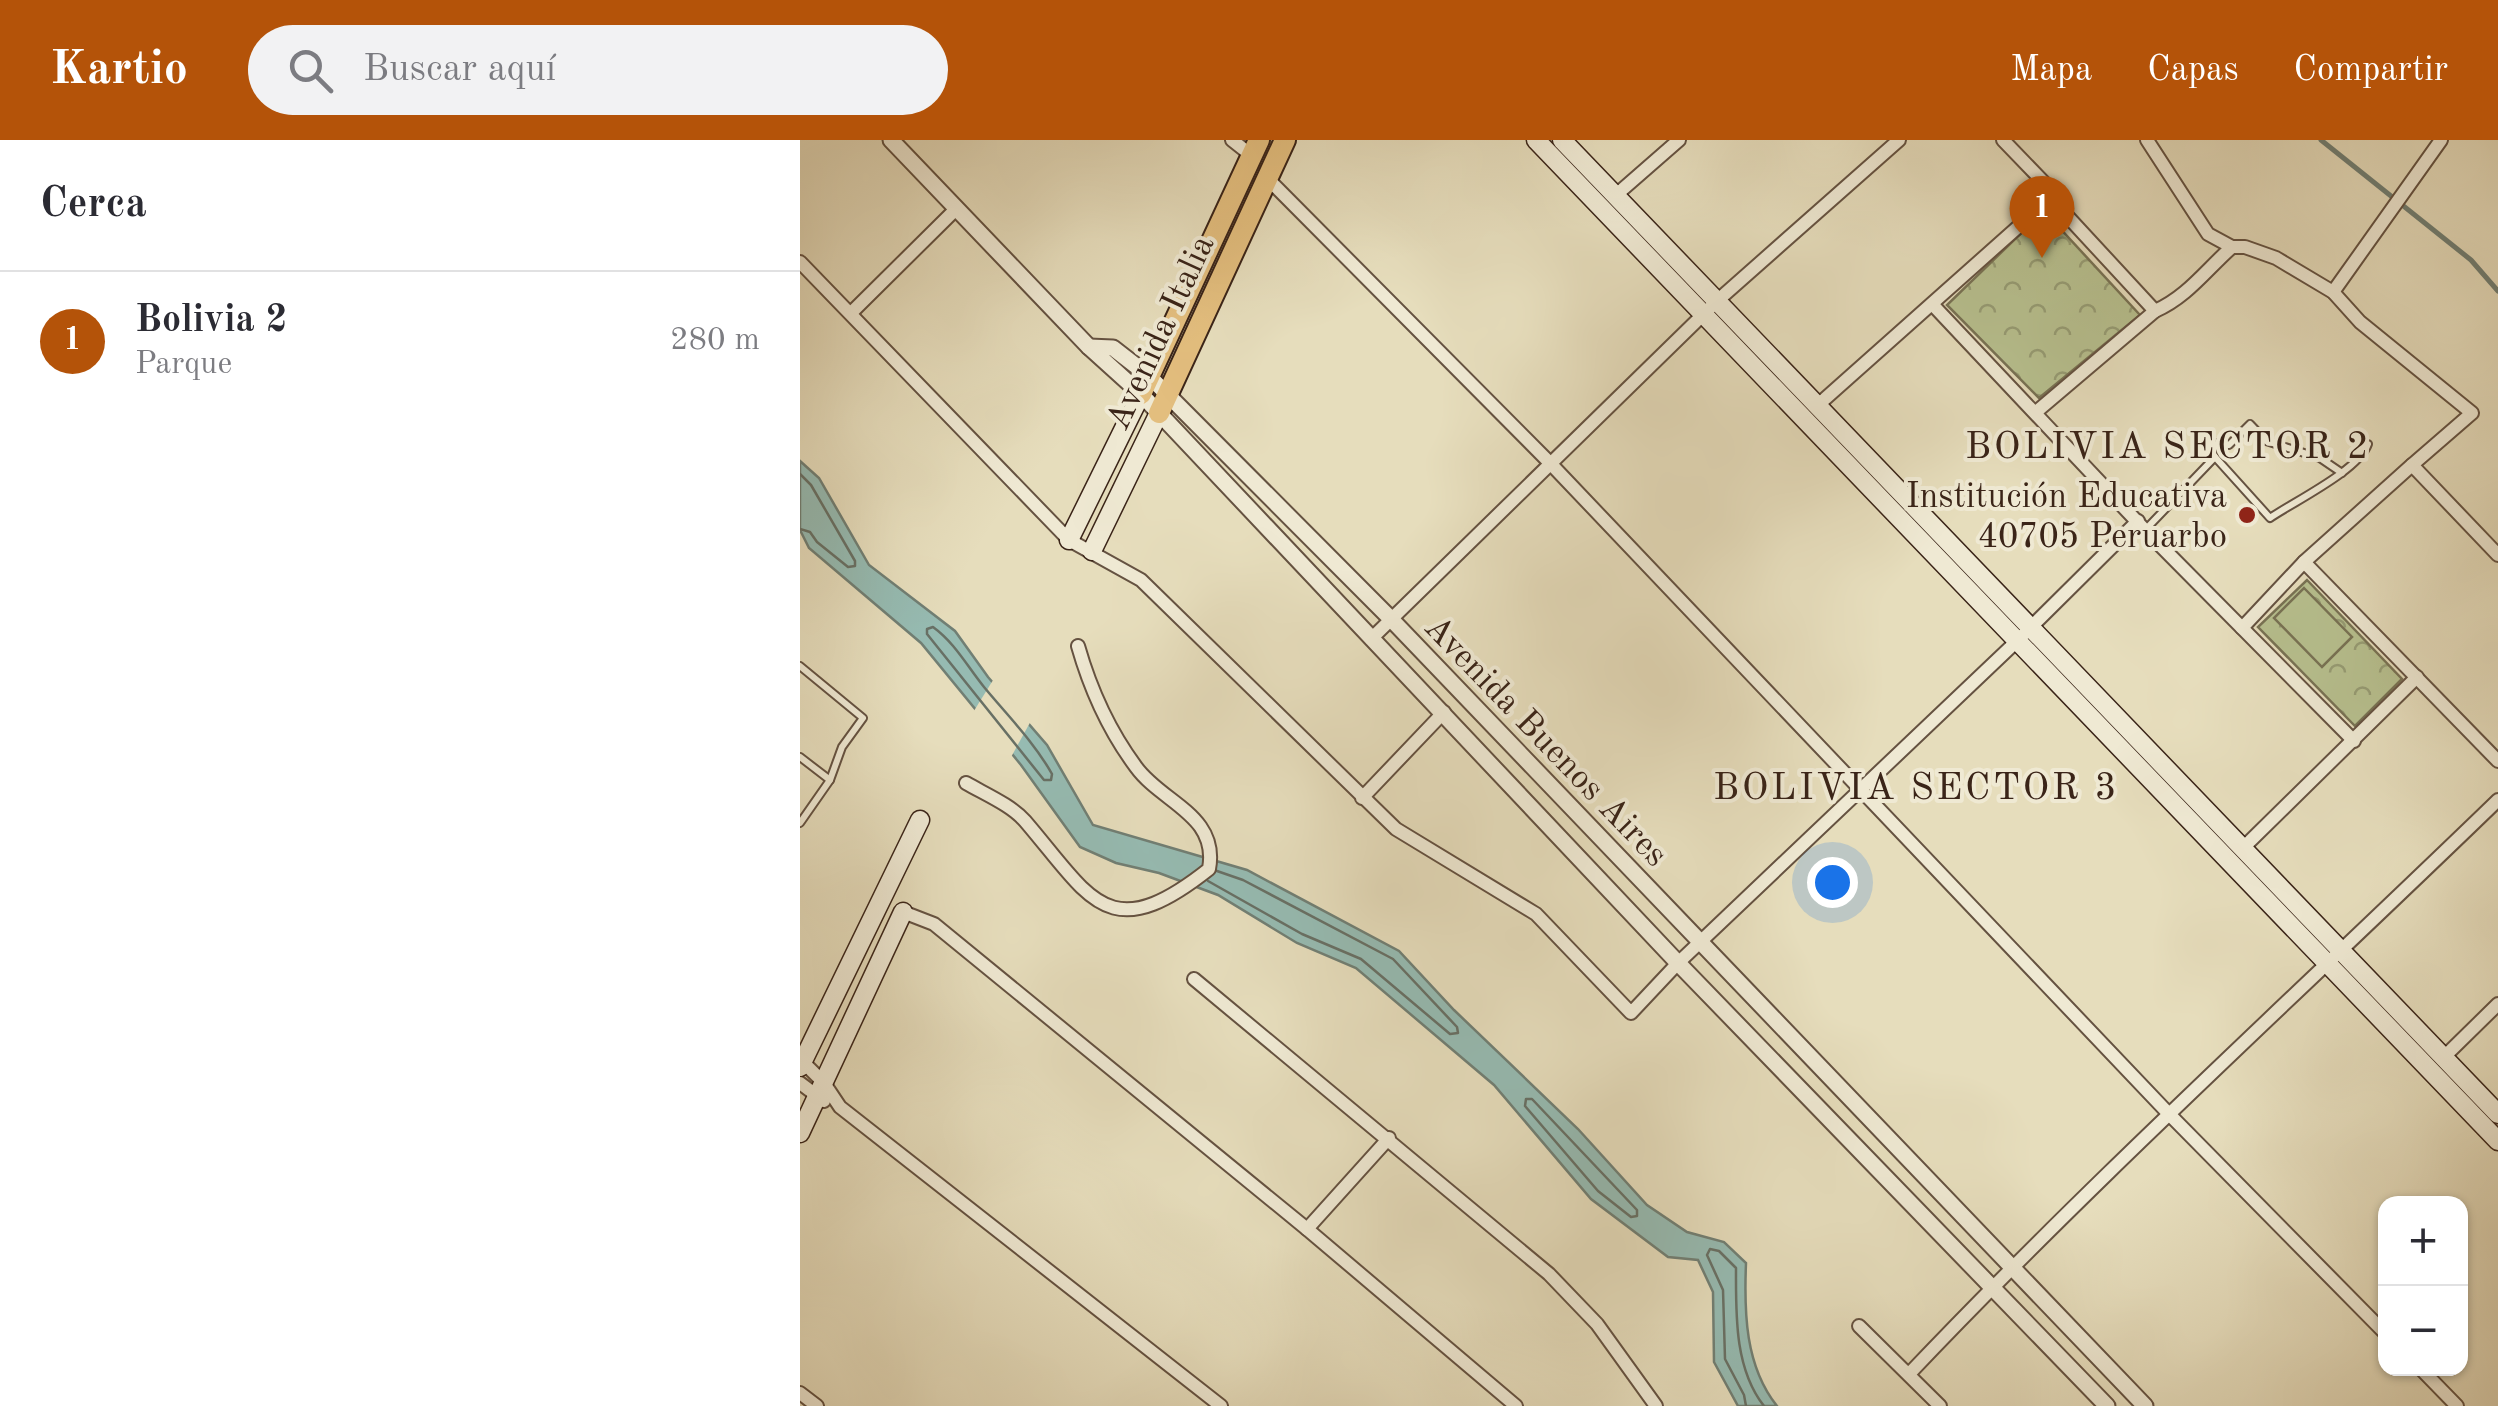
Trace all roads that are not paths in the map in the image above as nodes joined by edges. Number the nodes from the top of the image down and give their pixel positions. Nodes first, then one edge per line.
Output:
1 (890, 140) edge
2 (1232, 140) edge
3 (1285, 140) edge
4 (1536, 140) edge
5 (1562, 140) edge
6 (1678, 140) edge
7 (1899, 140) edge
8 (2003, 140) edge
9 (2147, 140) edge
10 (2441, 140) edge
11 (1255, 148) edge
12 (1266, 177) junction
13 (2055, 194) junction
14 (1616, 196) junction
15 (956, 209) junction
16 (2232, 248) junction
17 (800, 262) edge
18 (2333, 292) junction
19 (1932, 304) junction
20 (1711, 308) junction
21 (2155, 311) junction
22 (852, 312) junction
23 (1145, 385) junction
24 (1162, 404) junction
25 (1818, 405) junction
26 (2036, 412) junction
27 (2368, 444) dead end
28 (2215, 457) junction
29 (1548, 462) junction
30 (2412, 465) junction
31 (2342, 474) junction
32 (2142, 525) junction
33 (1069, 540) junction
34 (1092, 552) junction
35 (2498, 555) edge
36 (2304, 562) junction
37 (1390, 618) junction
38 (2242, 628) junction
39 (2025, 633) junction
40 (1371, 639) junction
41 (1078, 646) dead end
42 (800, 666) edge
43 (2416, 677) junction
44 (1444, 712) junction
45 (2354, 741) junction
46 (800, 758) edge
47 (2498, 762) edge
48 (830, 780) junction
49 (966, 783) dead end
50 (1861, 789) junction
51 (1362, 798) junction
52 (2498, 800) edge
53 (920, 820) dead end
54 (800, 822) edge
55 (2242, 848) junction
56 (904, 912) joint
57 (1699, 943) junction
58 (2335, 958) junction
59 (1678, 964) junction
60 (1194, 979) dead end
61 (2498, 1004) edge
62 (2443, 1058) junction
63 (801, 1062) edge
64 (800, 1083) edge
65 (820, 1091) junction
66 (2168, 1114) junction
67 (2498, 1114) edge
68 (800, 1133) edge
69 (1389, 1138) junction
70 (2498, 1142) edge
71 (1306, 1229) junction
72 (2012, 1268) junction
73 (1991, 1288) junction
74 (1860, 1326) dead end
75 (2378, 1326) edge
76 (1909, 1374) junction
77 (2428, 1376) edge
78 (800, 1393) edge
79 (817, 1406) edge
80 (1221, 1406) edge
81 (1516, 1406) edge
82 (1656, 1406) edge
83 (1940, 1406) edge
84 (2107, 1406) edge
85 (2144, 1406) edge
86 (2457, 1406) edge

1 - 15 street, Avenida Buenos Aires
2 - 11 street
3 - 12 main road, Avenida Italia
4 - 20 main road
5 - 14 main road
6 - 14 street
7 - 20 street
8 - 13 street
9 - 16 street
10 - 18 street
11 - 23 main road, Avenida Italia
12 - 24 main road, Avenida Italia
12 - 29 street
13 - 19 street
13 - 21 street
14 - 20 main road
15 - 22 street
15 - 23 street, Avenida Buenos Aires
16 - 18 street
16 - 21 street
17 - 22 street
18 - 30 street
19 - 25 street
19 - 26 street
20 - 25 main road
20 - 29 street
20 - 39 main road
21 - 26 street
22 - 33 street
23 - 24 street, Avenida Buenos Aires
23 - 33 main road, Avenida Italia
24 - 34 main road, Avenida Italia
24 - 37 street, Avenida Buenos Aires
24 - 40 street, Avenida Buenos Aires
25 - 39 main road
26 - 32 street
27 - 31 lane
28 - 31 lane
28 - 31 lane
28 - 32 lane
29 - 37 street
29 - 50 street
30 - 35 street
30 - 36 street
32 - 38 street
32 - 39 street
33 - 34 street
34 - 51 street
36 - 38 street
36 - 43 street
37 - 40 street
37 - 57 street, Avenida Buenos Aires
38 - 45 street
39 - 50 street
39 - 55 main road
39 - 58 main road
40 - 44 street, Avenida Buenos Aires
41 - 49 street
42 - 48 lane
43 - 45 street
43 - 47 street
44 - 51 street
44 - 59 street, Avenida Buenos Aires
45 - 55 street
46 - 48 lane
48 - 54 lane
50 - 57 street
50 - 66 street
51 - 59 street
52 - 58 street
53 - 63 main road
55 - 58 main road
56 - 65 main road
56 - 71 street
57 - 59 street
57 - 72 street, Avenida Buenos Aires
58 - 62 main road
58 - 66 street
58 - 70 main road
59 - 73 street, Avenida Buenos Aires
60 - 69 street
61 - 62 street
62 - 67 main road
63 - 65 street
64 - 65 street
65 - 68 main road
65 - 80 street
66 - 72 street
66 - 75 street
69 - 71 street
69 - 82 street
71 - 81 street
72 - 73 street
72 - 85 street, Avenida Buenos Aires
73 - 76 street
73 - 84 street, Avenida Buenos Aires
74 - 76 street
76 - 83 street
77 - 86 street
78 - 79 street

